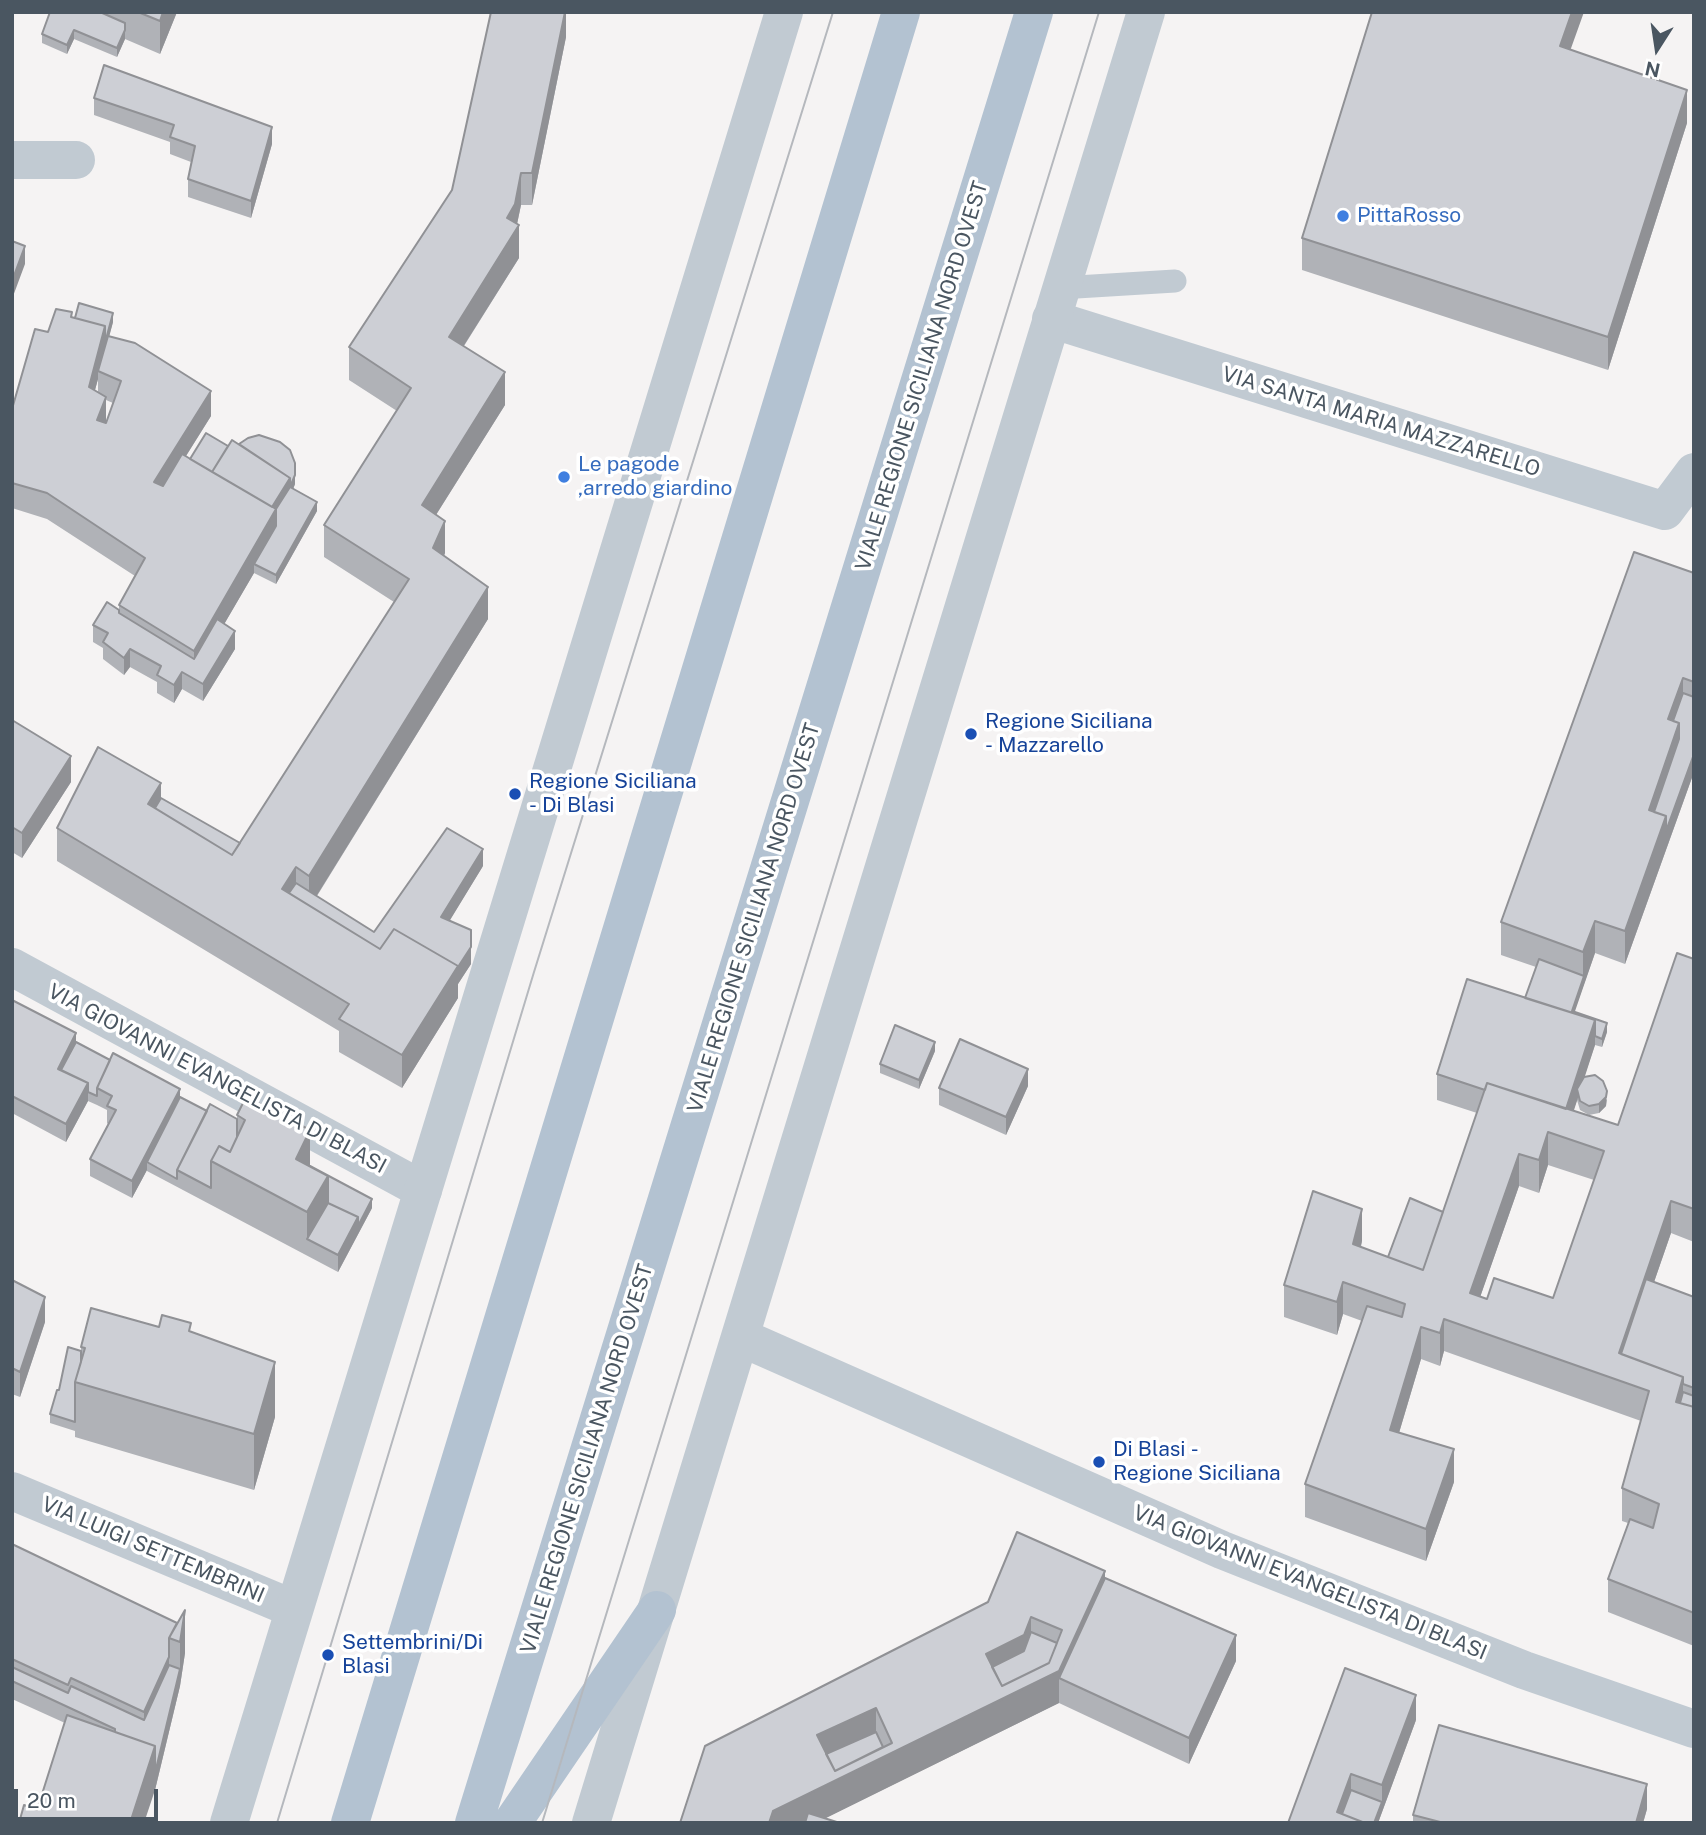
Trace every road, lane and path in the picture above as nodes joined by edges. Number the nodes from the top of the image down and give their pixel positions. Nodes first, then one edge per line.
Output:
1 (784, 12) edge
2 (901, 12) edge
3 (1034, 12) edge
4 (1146, 12) edge
5 (12, 160) edge
6 (76, 160) dead end
7 (1175, 281) dead end
8 (1056, 303) junction
9 (1694, 472) edge
10 (12, 967) edge
11 (423, 1190) junction
12 (740, 1338) junction
13 (12, 1491) edge
14 (294, 1609) junction
15 (657, 1611) junction
16 (1694, 1729) edge
17 (355, 1807) edge
18 (229, 1823) edge
19 (334, 1823) edge
20 (474, 1823) edge
21 (512, 1823) edge
22 (590, 1823) edge

1 - 11 street
2 - 17 main road
3 - 20 main road, VIALE REGIONE SICILIANA NORD OVEST
4 - 8 street
5 - 6 street
7 - 8 lane
8 - 9 street, VIA SANTA MARIA MAZZARELLO
8 - 12 street
10 - 11 street, VIA GIOVANNI EVANGELISTA DI BLASI
11 - 14 street
12 - 15 street
12 - 16 street, VIA GIOVANNI EVANGELISTA DI BLASI
13 - 14 street, VIA LUIGI SETTEMBRINI
14 - 18 street
15 - 21 main road
15 - 22 street
17 - 19 main road

